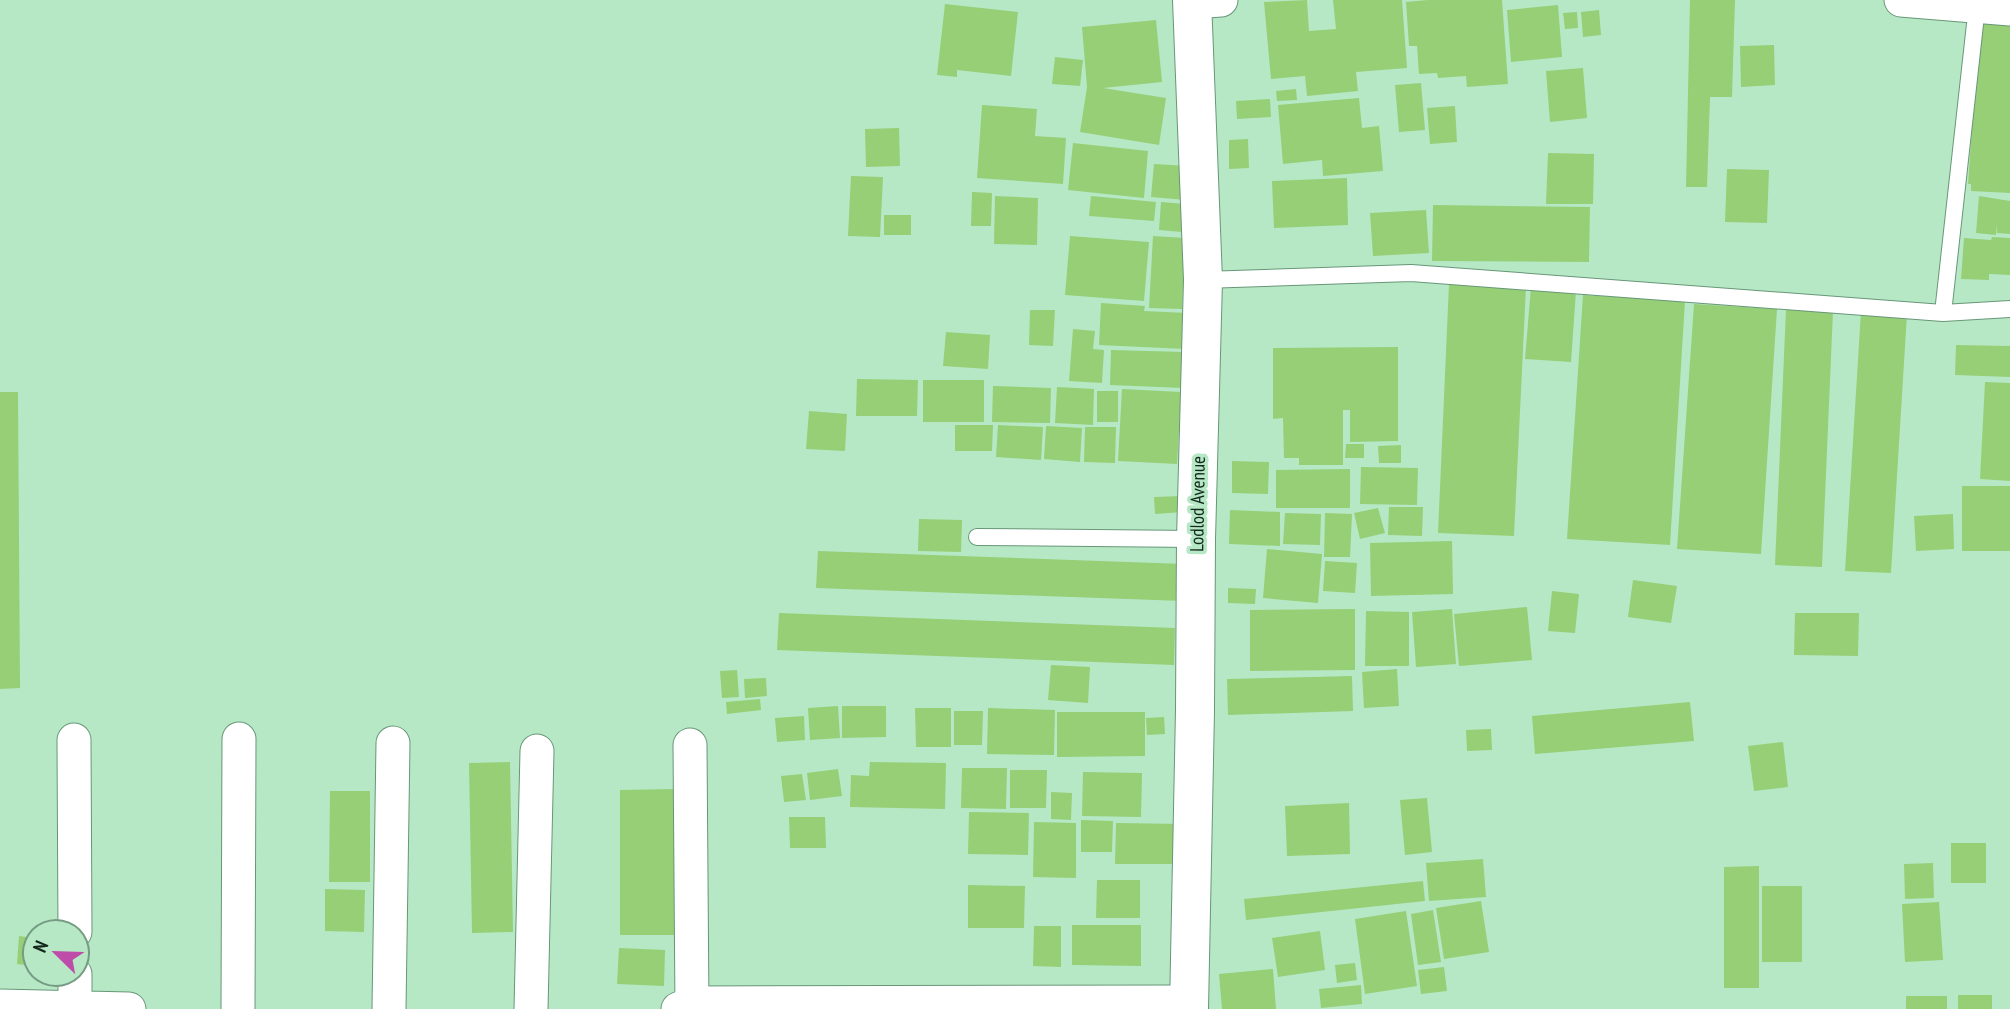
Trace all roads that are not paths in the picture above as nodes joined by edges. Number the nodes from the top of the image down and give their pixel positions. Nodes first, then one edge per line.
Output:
1 (1901, 0) edge
2 (1202, 1) edge
3 (1977, 3) edge
4 (2010, 9) edge
5 (1203, 280) junction
6 (2010, 309) edge
7 (1943, 313) junction
8 (977, 537) dead end
9 (1196, 539) junction
10 (239, 739) dead end
11 (74, 740) dead end
12 (393, 743) dead end
13 (690, 746) dead end
14 (537, 751) dead end
15 (75, 918) edge
16 (75, 988) edge
17 (964, 1005) edge
18 (0, 1006) edge
19 (1189, 1006) edge
20 (75, 1007) edge
21 (687, 1007) edge
22 (129, 1009) edge
23 (238, 1009) edge
24 (389, 1009) edge
25 (531, 1009) edge

1 - 3 street
2 - 5 main road, Lodlod Avenue
3 - 4 street
3 - 7 lane
5 - 7 lane
5 - 9 main road, Lodlod Avenue
6 - 7 lane
8 - 9 lane
9 - 19 main road, Lodlod Avenue
10 - 23 street
11 - 15 street
12 - 24 street
13 - 21 street
14 - 25 street
16 - 20 street
17 - 19 street
17 - 21 street
18 - 20 street
20 - 22 street

